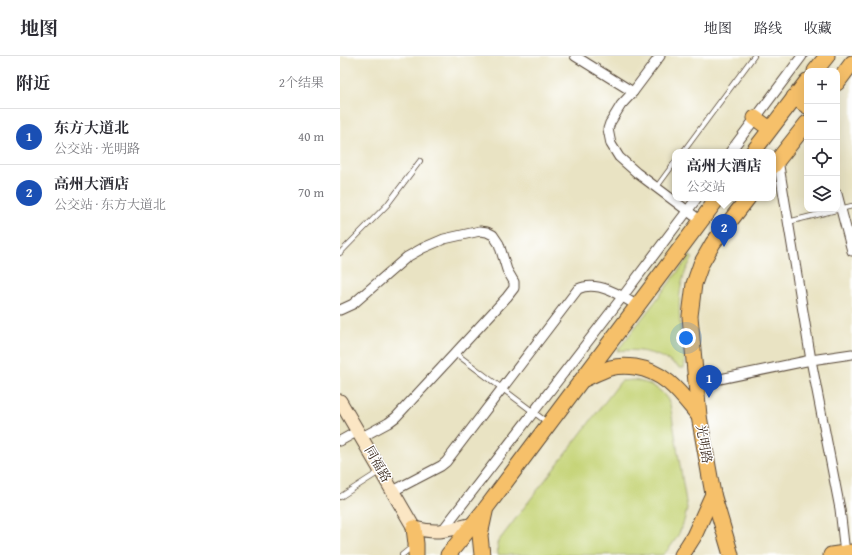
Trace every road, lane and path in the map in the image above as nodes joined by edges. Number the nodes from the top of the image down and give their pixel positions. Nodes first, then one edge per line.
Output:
1 (575, 56) edge
2 (660, 56) edge
3 (754, 56) edge
4 (802, 56) edge
5 (827, 56) edge
6 (852, 63) edge
7 (817, 68) edge
8 (840, 79) edge
9 (804, 85) edge
10 (633, 92) junction
11 (794, 98) junction
12 (804, 104) edge
13 (755, 118) junction
14 (804, 127) edge
15 (770, 129) junction
16 (685, 149) edge
17 (732, 149) edge
18 (754, 149) edge
19 (420, 161) dead end
20 (776, 162) edge
21 (672, 166) edge
22 (776, 168) edge
23 (656, 188) junction
24 (672, 200) edge
25 (674, 201) edge
26 (695, 201) edge
27 (716, 201) edge
28 (746, 201) edge
29 (840, 204) edge
30 (852, 206) edge
31 (841, 208) junction
32 (687, 211) junction
33 (701, 221) junction
34 (787, 222) junction
35 (852, 251) edge
36 (340, 253) edge
37 (623, 296) junction
38 (637, 306) junction
39 (340, 310) edge
40 (455, 352) junction
41 (852, 354) edge
42 (811, 360) junction
43 (581, 381) junction
44 (696, 384) junction
45 (503, 388) junction
46 (340, 401) edge
47 (534, 412) junction
48 (699, 416) junction
49 (549, 424) junction
50 (360, 434) junction
51 (340, 441) edge
52 (382, 471) junction
53 (393, 491) junction
54 (713, 494) junction
55 (340, 497) edge
56 (486, 508) junction
57 (473, 524) junction
58 (414, 528) junction
59 (441, 532) junction
60 (416, 549) edge
61 (843, 553) edge
62 (732, 554) edge
63 (402, 555) edge
64 (448, 555) edge
65 (482, 555) edge
66 (682, 555) edge

1 - 10 street
2 - 10 street
3 - 16 lane
4 - 13 street
5 - 7 main road
6 - 8 main road
9 - 11 main road
10 - 23 street
11 - 12 main road
11 - 15 main road
13 - 15 main road
13 - 17 street
14 - 20 main road
15 - 18 main road
19 - 36 lane
21 - 23 lane
22 - 34 street
23 - 24 street
25 - 32 street
26 - 32 street
27 - 33 main road
28 - 44 main road, 光明路
29 - 31 street
30 - 31 lane
31 - 34 lane
31 - 35 street
32 - 33 street
32 - 37 street
33 - 38 main road
34 - 42 street
37 - 38 street
37 - 45 street
37 - 47 street
38 - 43 main road
39 - 40 street
40 - 45 lane
40 - 50 street
41 - 42 street
42 - 44 street
42 - 61 street
43 - 48 main road
43 - 49 main road
44 - 48 main road, 光明路
45 - 47 lane
45 - 53 street
46 - 50 street, 同福路
47 - 49 lane
47 - 59 street
48 - 54 main road, 光明路
49 - 56 main road
50 - 51 street
50 - 52 street, 同福路
52 - 53 street, 同福路
52 - 55 lane
53 - 58 street, 同福路
54 - 62 main road, 光明路
54 - 66 main road
56 - 57 main road
56 - 65 main road
57 - 59 street
57 - 64 main road
58 - 59 street
58 - 60 main road
60 - 63 lane

